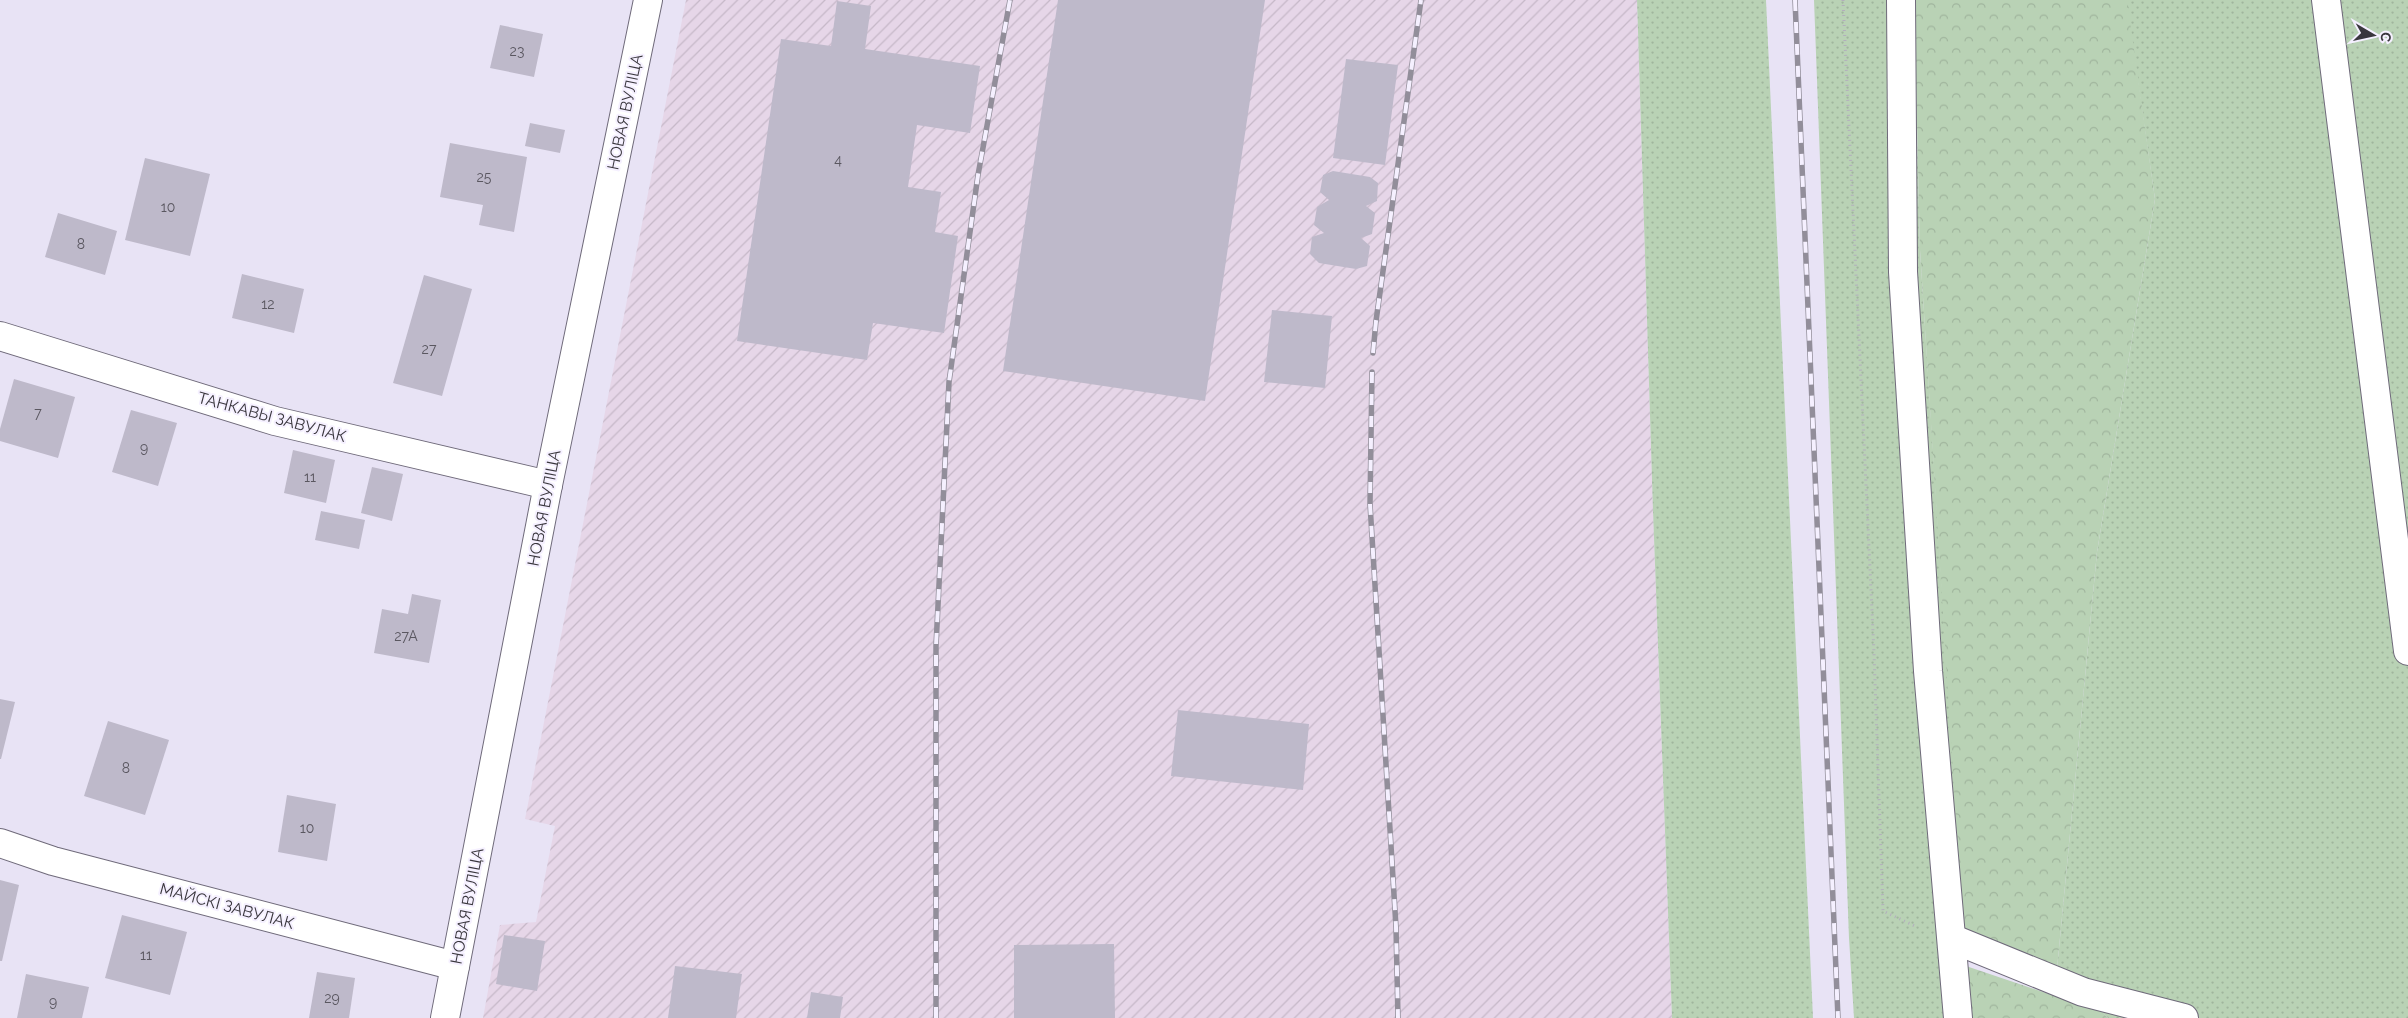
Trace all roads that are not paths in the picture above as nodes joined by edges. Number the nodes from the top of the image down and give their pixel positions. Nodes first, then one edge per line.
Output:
1 (648, 0) edge
2 (1901, 0) edge
3 (2326, 0) edge
4 (0, 336) edge
5 (548, 485) junction
6 (2408, 651) edge
7 (0, 843) edge
8 (1953, 939) junction
9 (455, 966) junction
10 (445, 1018) edge
11 (1958, 1018) edge
12 (2184, 1018) edge

1 - 5 street, НОВАЯ ВУЛІЦА
2 - 8 street
3 - 6 street
4 - 5 street, ТАНКАВЫ ЗАВУЛАК
5 - 9 street, НОВАЯ ВУЛІЦА
7 - 9 street, МАЙСКІ ЗАВУЛАК
8 - 11 street
8 - 12 street
9 - 10 street, НОВАЯ ВУЛІЦА

